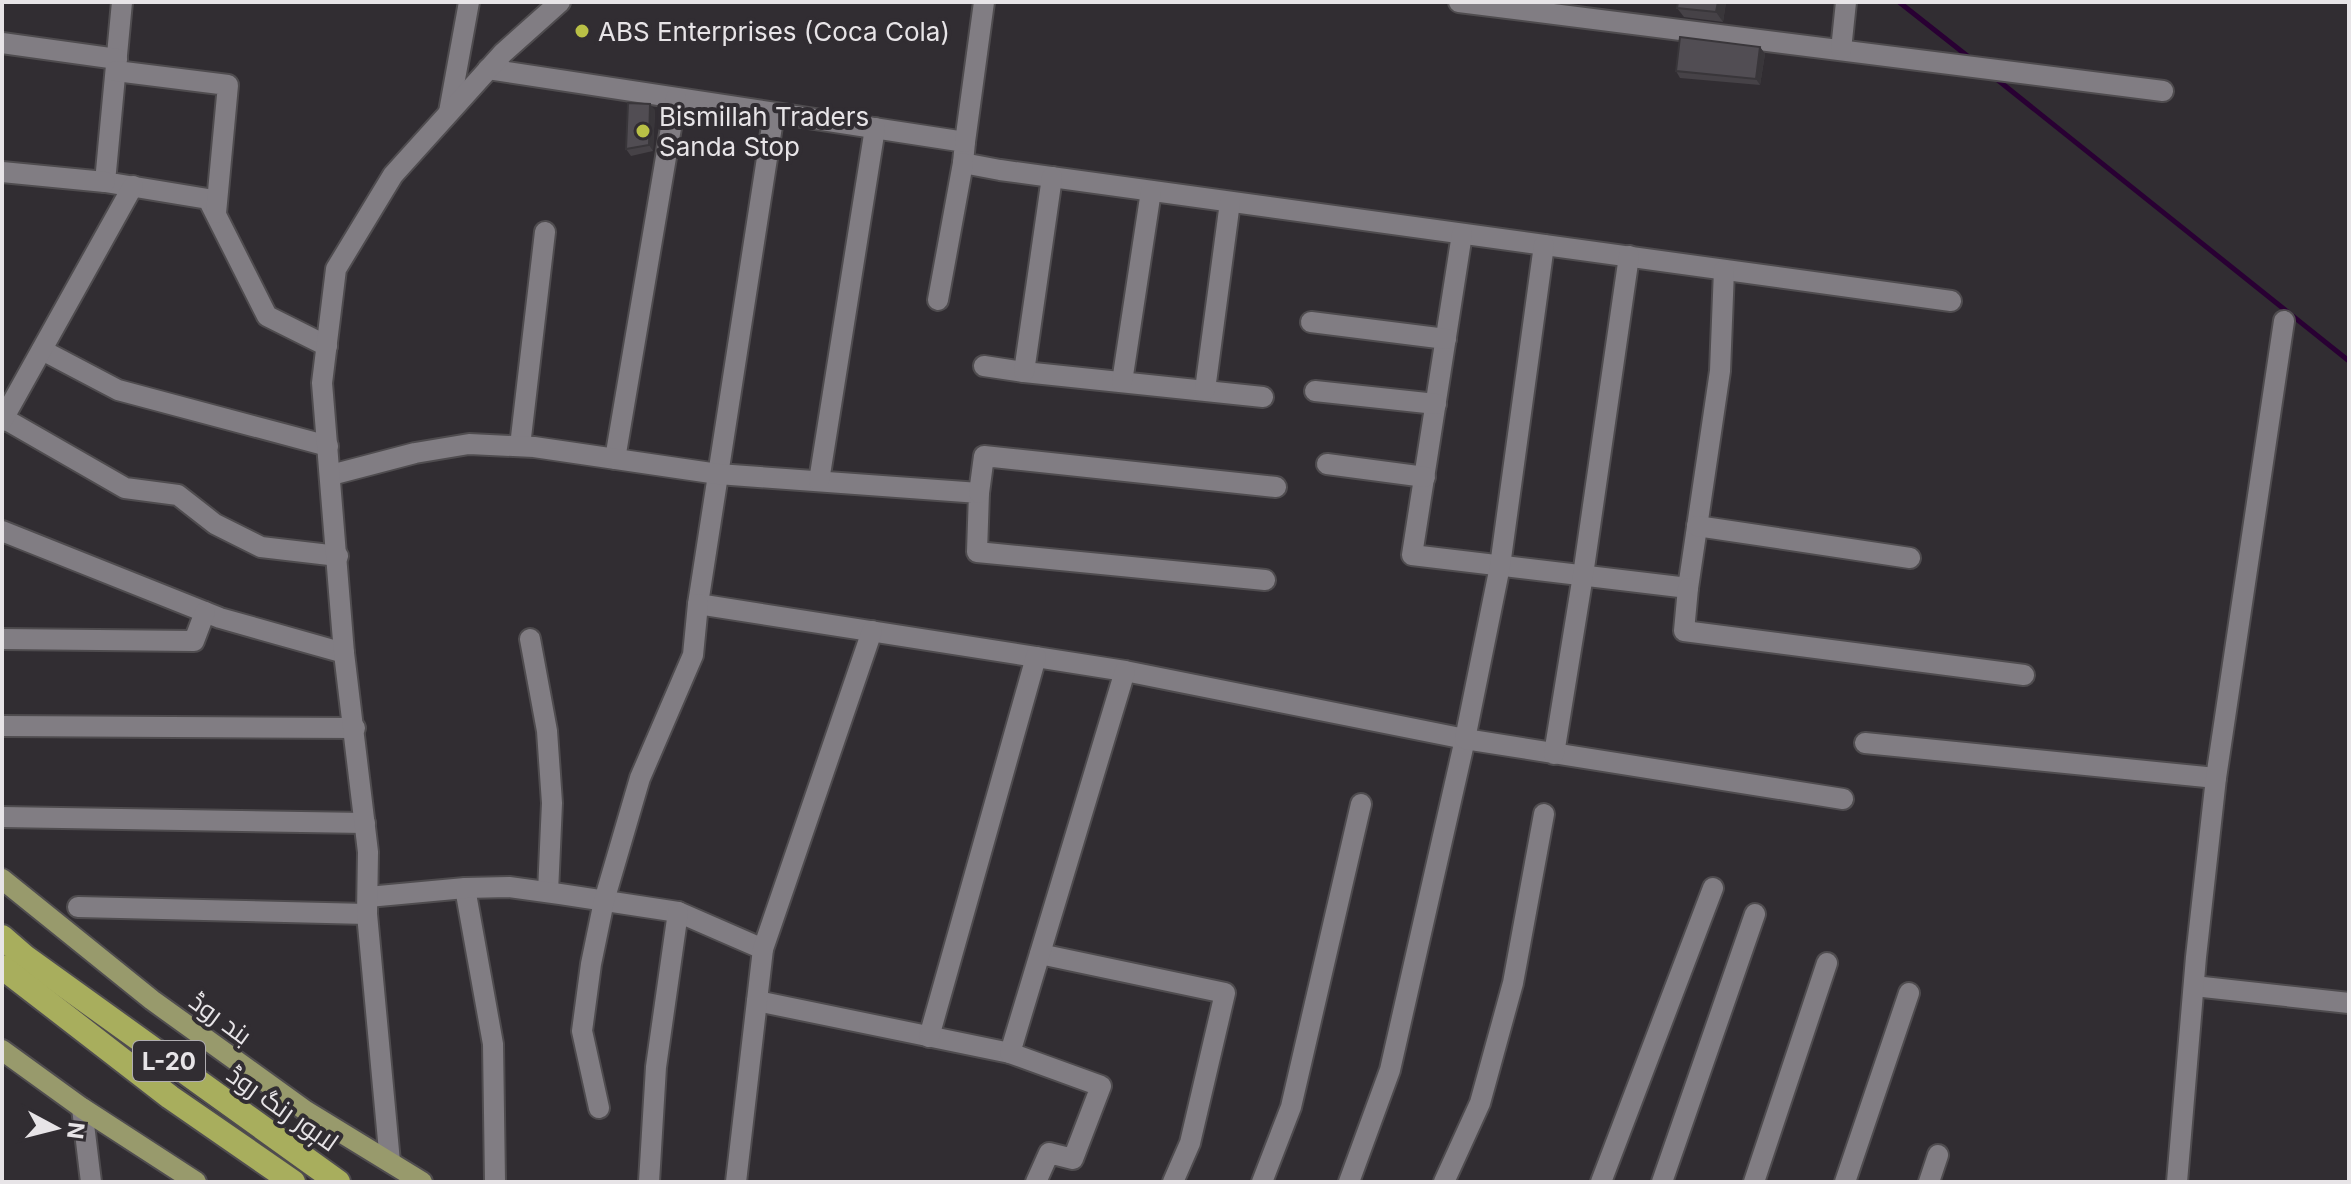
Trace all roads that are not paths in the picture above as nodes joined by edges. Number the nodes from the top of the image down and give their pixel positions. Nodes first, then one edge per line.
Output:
1 (122, 2) edge
2 (469, 2) edge
3 (560, 2) edge
4 (984, 2) edge
5 (1459, 2) edge
6 (1846, 2) edge
7 (2, 43) edge
8 (1841, 50) junction
9 (116, 65) junction
10 (488, 69) junction
11 (2163, 91) dead end
12 (676, 98) junction
13 (449, 113) junction
14 (774, 113) junction
15 (875, 128) junction
16 (964, 152) junction
17 (2, 172) edge
18 (1052, 177) junction
19 (105, 182) junction
20 (133, 186) junction
21 (1151, 191) junction
22 (1230, 202) junction
23 (216, 213) junction
24 (545, 232) dead end
25 (1462, 234) junction
26 (1544, 245) junction
27 (1629, 256) junction
28 (1724, 270) junction
29 (938, 300) dead end
30 (1951, 301) dead end
31 (2284, 321) dead end
32 (1311, 322) dead end
33 (1446, 339) junction
34 (327, 346) junction
35 (42, 350) junction
36 (984, 366) dead end
37 (1024, 372) junction
38 (1122, 382) junction
39 (1205, 390) junction
40 (1315, 391) dead end
41 (1263, 397) dead end
42 (1436, 404) junction
43 (3, 420) edge
44 (328, 446) junction
45 (520, 446) junction
46 (615, 459) junction
47 (1327, 464) dead end
48 (718, 474) junction
49 (331, 475) junction
50 (1425, 477) junction
51 (819, 481) junction
52 (1276, 487) dead end
53 (979, 493) junction
54 (1697, 526) junction
55 (2, 531) edge
56 (338, 556) junction
57 (1910, 558) dead end
58 (1500, 566) junction
59 (1583, 575) junction
60 (1265, 580) dead end
61 (1688, 588) junction
62 (698, 604) junction
63 (205, 612) junction
64 (872, 631) junction
65 (2, 639) edge
66 (530, 639) dead end
67 (344, 653) junction
68 (1036, 657) junction
69 (1125, 671) junction
70 (2024, 675) dead end
71 (2, 726) edge
72 (355, 728) junction
73 (1465, 739) junction
74 (1865, 743) dead end
75 (1554, 754) junction
76 (2216, 778) junction
77 (1843, 799) dead end
78 (1361, 804) dead end
79 (1544, 814) dead end
80 (2, 817) edge
81 (365, 823) junction
82 (2, 879) edge
83 (465, 888) junction
84 (1713, 888) dead end
85 (548, 892) junction
86 (604, 901) junction
87 (368, 906) junction
88 (78, 907) dead end
89 (678, 912) junction
90 (1755, 914) dead end
91 (2, 937) edge
92 (763, 949) junction
93 (1040, 954) junction
94 (1827, 963) dead end
95 (2, 967) edge
96 (2194, 986) junction
97 (1909, 993) dead end
98 (757, 1001) junction
99 (2349, 1003) edge
100 (929, 1037) junction
101 (2, 1050) edge
102 (1010, 1053) junction
103 (82, 1108) junction
104 (599, 1108) dead end
105 (1938, 1155) dead end
106 (390, 1162) junction
107 (91, 1182) edge
108 (196, 1182) edge
109 (293, 1182) edge
110 (338, 1182) edge
111 (422, 1182) edge
112 (495, 1182) edge
113 (649, 1182) edge
114 (736, 1182) edge
115 (1036, 1182) edge
116 (1173, 1182) edge
117 (1262, 1182) edge
118 (1349, 1182) edge
119 (1444, 1182) edge
120 (1601, 1182) edge
121 (1662, 1182) edge
122 (1754, 1182) edge
123 (1845, 1182) edge
124 (1929, 1182) edge
125 (2177, 1182) edge

1 - 9 street
2 - 13 street
3 - 10 street
4 - 16 street
5 - 8 street
6 - 8 street
7 - 9 street
8 - 11 street
9 - 19 street
9 - 23 street
10 - 12 street
10 - 13 street
12 - 14 street
12 - 46 street
13 - 34 street
14 - 15 street
14 - 48 street
15 - 16 street
15 - 51 street
16 - 18 street
16 - 29 street
17 - 19 street
18 - 21 street
18 - 37 street
19 - 20 street
20 - 23 street
20 - 35 street
21 - 22 street
21 - 38 street
22 - 25 street
22 - 39 street
23 - 34 street
24 - 45 street
25 - 26 street
25 - 33 street
26 - 27 street
26 - 58 street
27 - 28 street
27 - 59 street
28 - 30 street
28 - 54 street
31 - 76 street
32 - 33 street
33 - 42 street
34 - 44 street
35 - 43 street
35 - 44 street
36 - 37 street
37 - 38 street
38 - 39 street
39 - 41 street
40 - 42 street
42 - 50 street
43 - 56 street
44 - 49 street
45 - 46 street
45 - 49 street
46 - 48 street
47 - 50 street
48 - 51 street
48 - 62 street
49 - 56 street
50 - 58 street
51 - 53 street
52 - 53 street
53 - 60 street
54 - 57 street
54 - 61 street
55 - 63 street
56 - 67 street
58 - 59 street
58 - 73 street
59 - 61 street
59 - 75 street
61 - 70 street
62 - 64 street
62 - 86 street
63 - 65 street
63 - 67 street
64 - 68 street
64 - 92 street
66 - 85 street
67 - 72 street
68 - 69 street
68 - 100 street
69 - 73 street
69 - 93 street
71 - 72 street
72 - 81 street
73 - 75 street
73 - 118 street
74 - 76 street
75 - 77 street
76 - 96 street
78 - 117 street
79 - 119 street
80 - 81 street
81 - 87 street
82 - 106 main road, بند روڈ
83 - 85 street
83 - 87 street
83 - 112 street
84 - 120 street
85 - 86 street
86 - 89 street
86 - 104 street
87 - 88 street
87 - 106 street
89 - 92 street
89 - 113 street
90 - 121 street
91 - 110 highway, لاہور رنگ روڈ / L-20
92 - 98 street
93 - 102 street
93 - 116 street
94 - 122 street
95 - 109 highway, L-20
96 - 99 street
96 - 125 street
97 - 123 street
98 - 100 street
98 - 114 street
100 - 102 street
101 - 103 main road
102 - 115 street
103 - 107 street
103 - 108 main road
105 - 124 street
106 - 111 main road, بند روڈ

